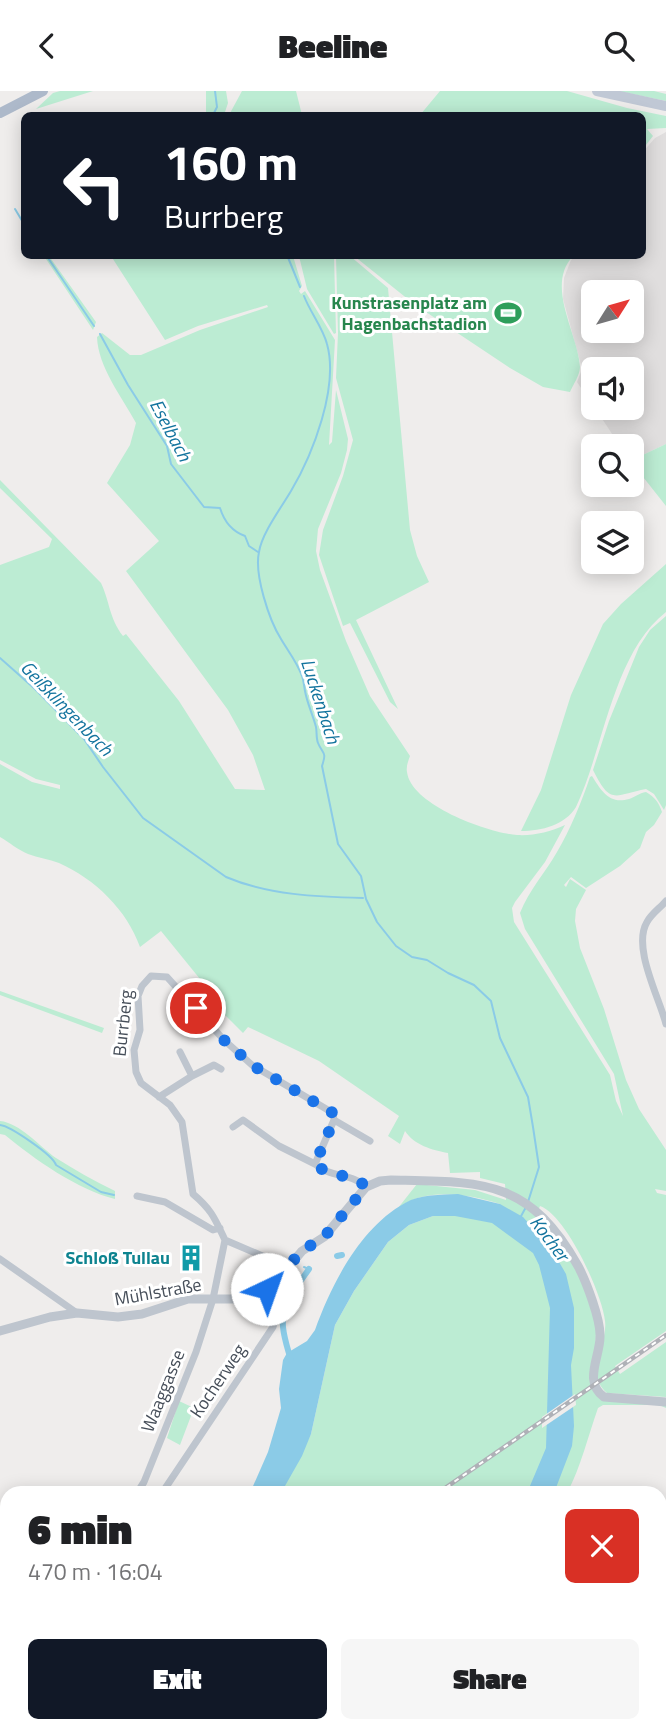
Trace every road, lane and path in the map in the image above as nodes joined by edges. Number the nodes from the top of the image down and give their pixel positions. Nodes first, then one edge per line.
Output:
1 (43, 91) edge
2 (597, 91) edge
3 (666, 106) edge
4 (0, 113) edge
5 (666, 901) edge
6 (664, 1007) edge
7 (666, 1024) edge
8 (180, 1052) dead end
9 (221, 1069) dead end
10 (192, 1076) junction
11 (159, 1097) junction
12 (334, 1120) junction
13 (233, 1127) dead end
14 (370, 1141) dead end
15 (315, 1164) junction
16 (366, 1187) junction
17 (137, 1196) dead end
18 (219, 1229) junction
19 (225, 1240) junction
20 (0, 1259) edge
21 (288, 1267) junction
22 (276, 1282) junction
23 (213, 1299) junction
24 (63, 1303) junction
25 (77, 1313) junction
26 (50, 1317) junction
27 (0, 1331) edge
28 (666, 1402) edge
29 (141, 1486) edge
30 (167, 1486) edge

1 - 4 main road
2 - 3 main road
5 - 6 street
6 - 7 street
8 - 10 street
9 - 10 street
10 - 11 street
11 - 12 street, Burrberg
11 - 18 street, Burrberg
12 - 14 street, Burrberg
12 - 15 street
13 - 15 street
15 - 16 street
16 - 21 street, Mühlstraße
16 - 28 street
17 - 18 street
18 - 19 street
19 - 21 street
19 - 23 street, Waaggasse
20 - 24 street
21 - 22 street, Mühlstraße
22 - 23 street, Mühlstraße
22 - 30 street, Kocherweg
23 - 25 street, Mühlstraße
23 - 29 street, Waaggasse
24 - 25 street
24 - 26 street
25 - 26 street, Mühlstraße
26 - 27 street, Mühlstraße

